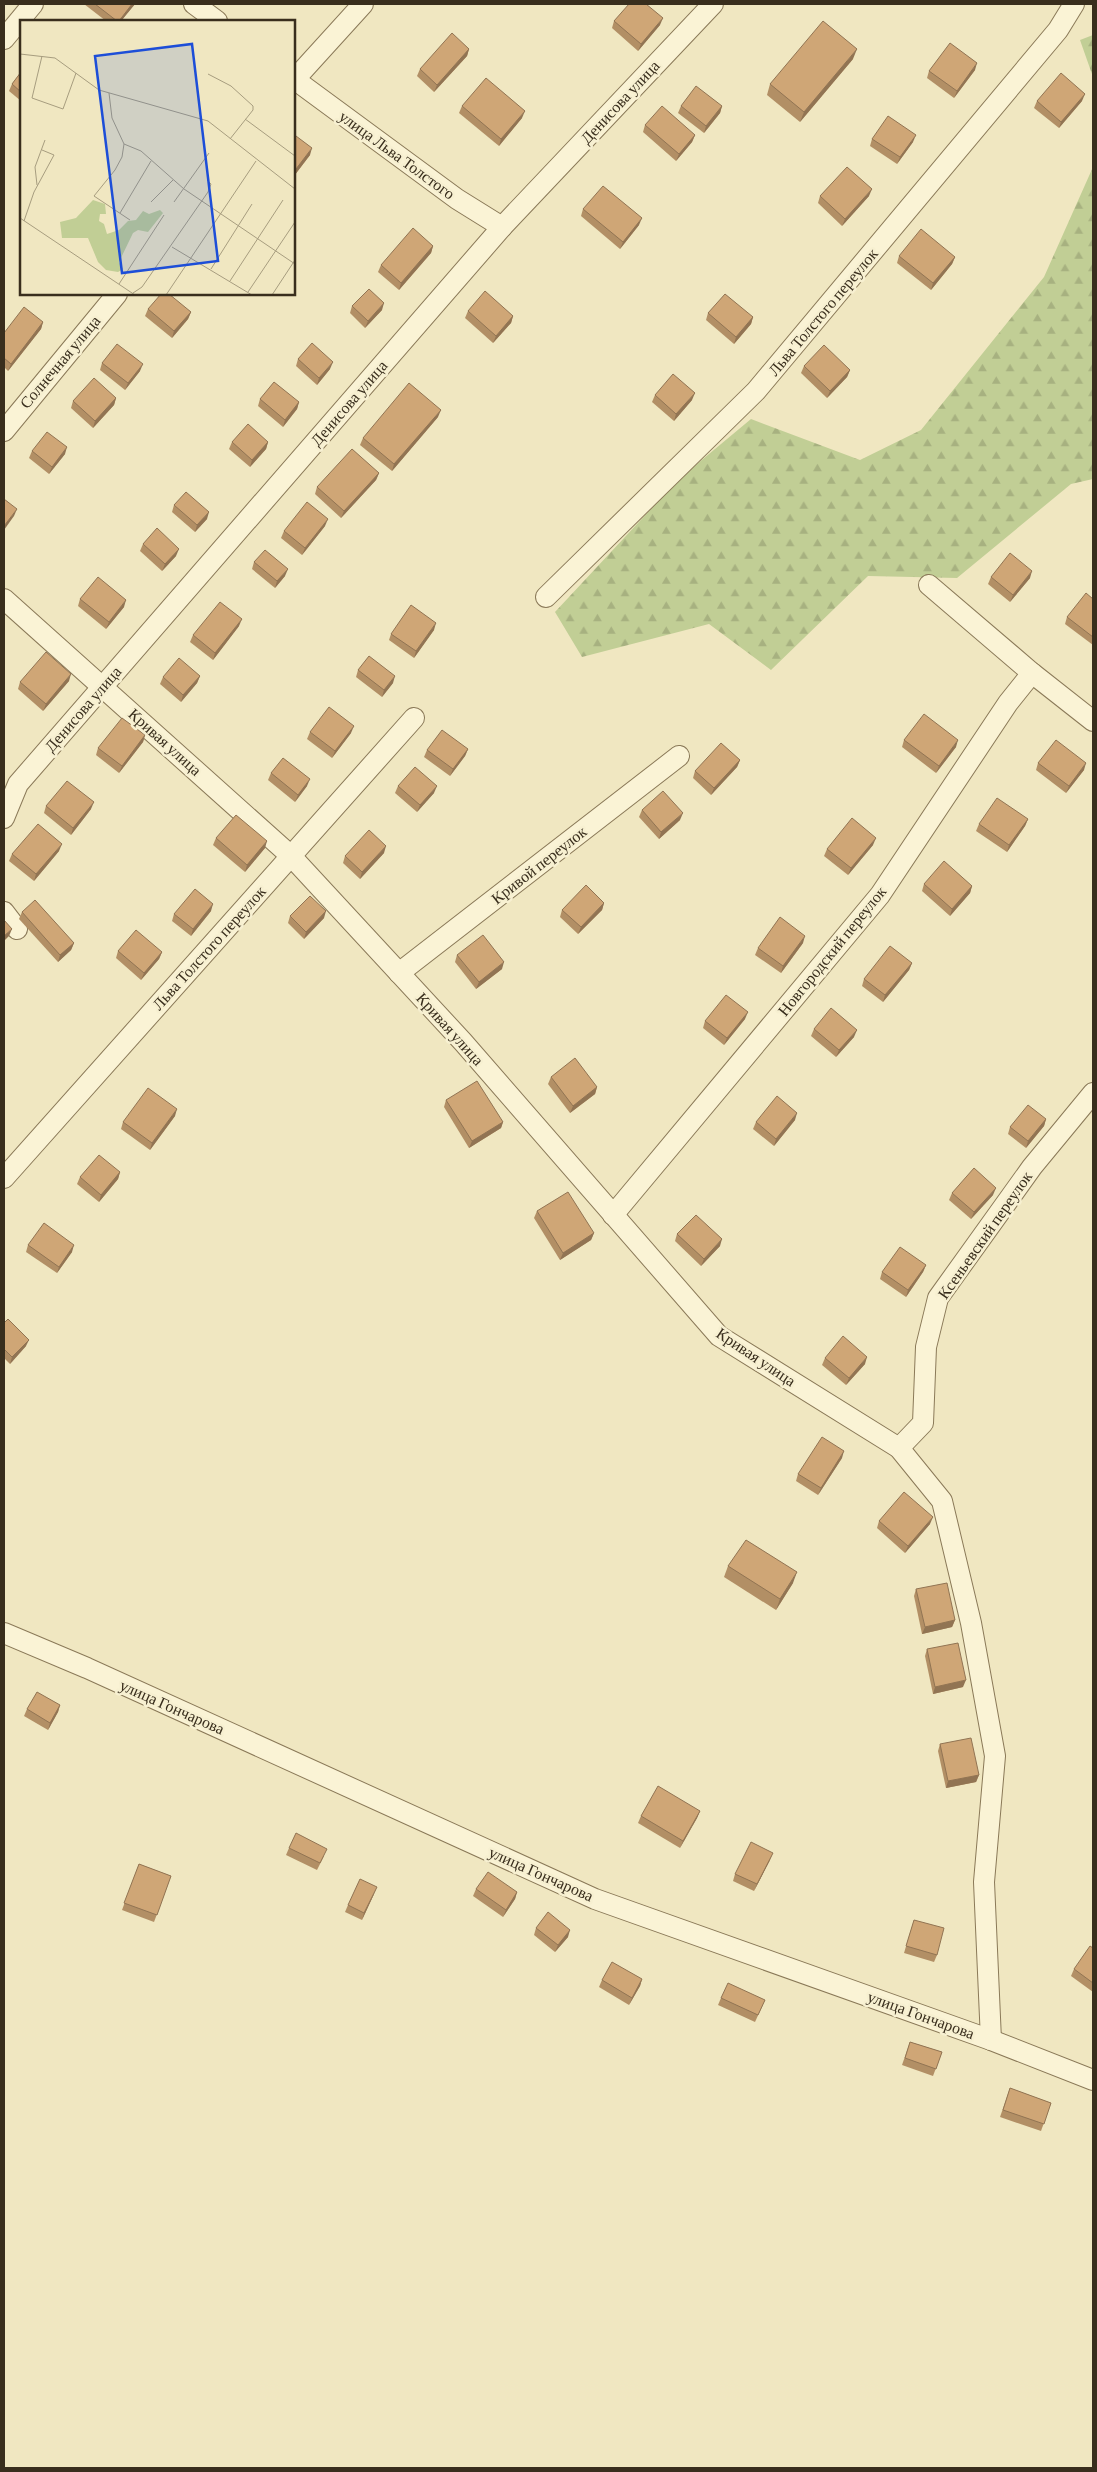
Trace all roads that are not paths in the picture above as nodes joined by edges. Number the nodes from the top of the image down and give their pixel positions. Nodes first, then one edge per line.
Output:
1 (33, 4) edge
2 (194, 4) edge
3 (363, 4) edge
4 (713, 4) edge
5 (1074, 4) edge
6 (216, 20) edge
7 (4, 39) edge
8 (295, 79) edge
9 (295, 81) edge
10 (502, 227) junction
11 (116, 295) edge
12 (4, 431) edge
13 (928, 585) dead end
14 (546, 597) dead end
15 (4, 599) edge
16 (1032, 673) junction
17 (102, 686) junction
18 (414, 718) dead end
19 (1093, 721) edge
20 (679, 756) dead end
21 (4, 818) edge
22 (291, 856) junction
23 (4, 912) edge
24 (17, 929) dead end
25 (399, 973) junction
26 (1093, 1093) edge
27 (4, 1178) edge
28 (613, 1215) junction
29 (899, 1448) junction
30 (4, 1632) edge
31 (991, 2040) junction
32 (1093, 2080) edge

1 - 7 street
2 - 6 street
3 - 8 street
4 - 10 street, Денисова улица
5 - 14 street, Льва Толстого переулок
9 - 10 street, улица Льва Толстого
10 - 17 street, Денисова улица
11 - 12 street, Солнечная улица
13 - 16 street
15 - 17 street, Кривая улица
16 - 19 street
16 - 28 street, Новгородский переулок
17 - 21 street, Денисова улица
17 - 22 street, Кривая улица
18 - 22 street, Льва Толстого переулок
20 - 25 street, Кривой переулок
22 - 25 street, Кривая улица
22 - 27 street, Льва Толстого переулок
23 - 24 street
25 - 28 street, Кривая улица
26 - 29 street, Ксеньевский переулок
28 - 29 street, Кривая улица
29 - 31 street, Кривая улица
30 - 31 street, улица Гончарова
31 - 32 street, улица Гончарова

